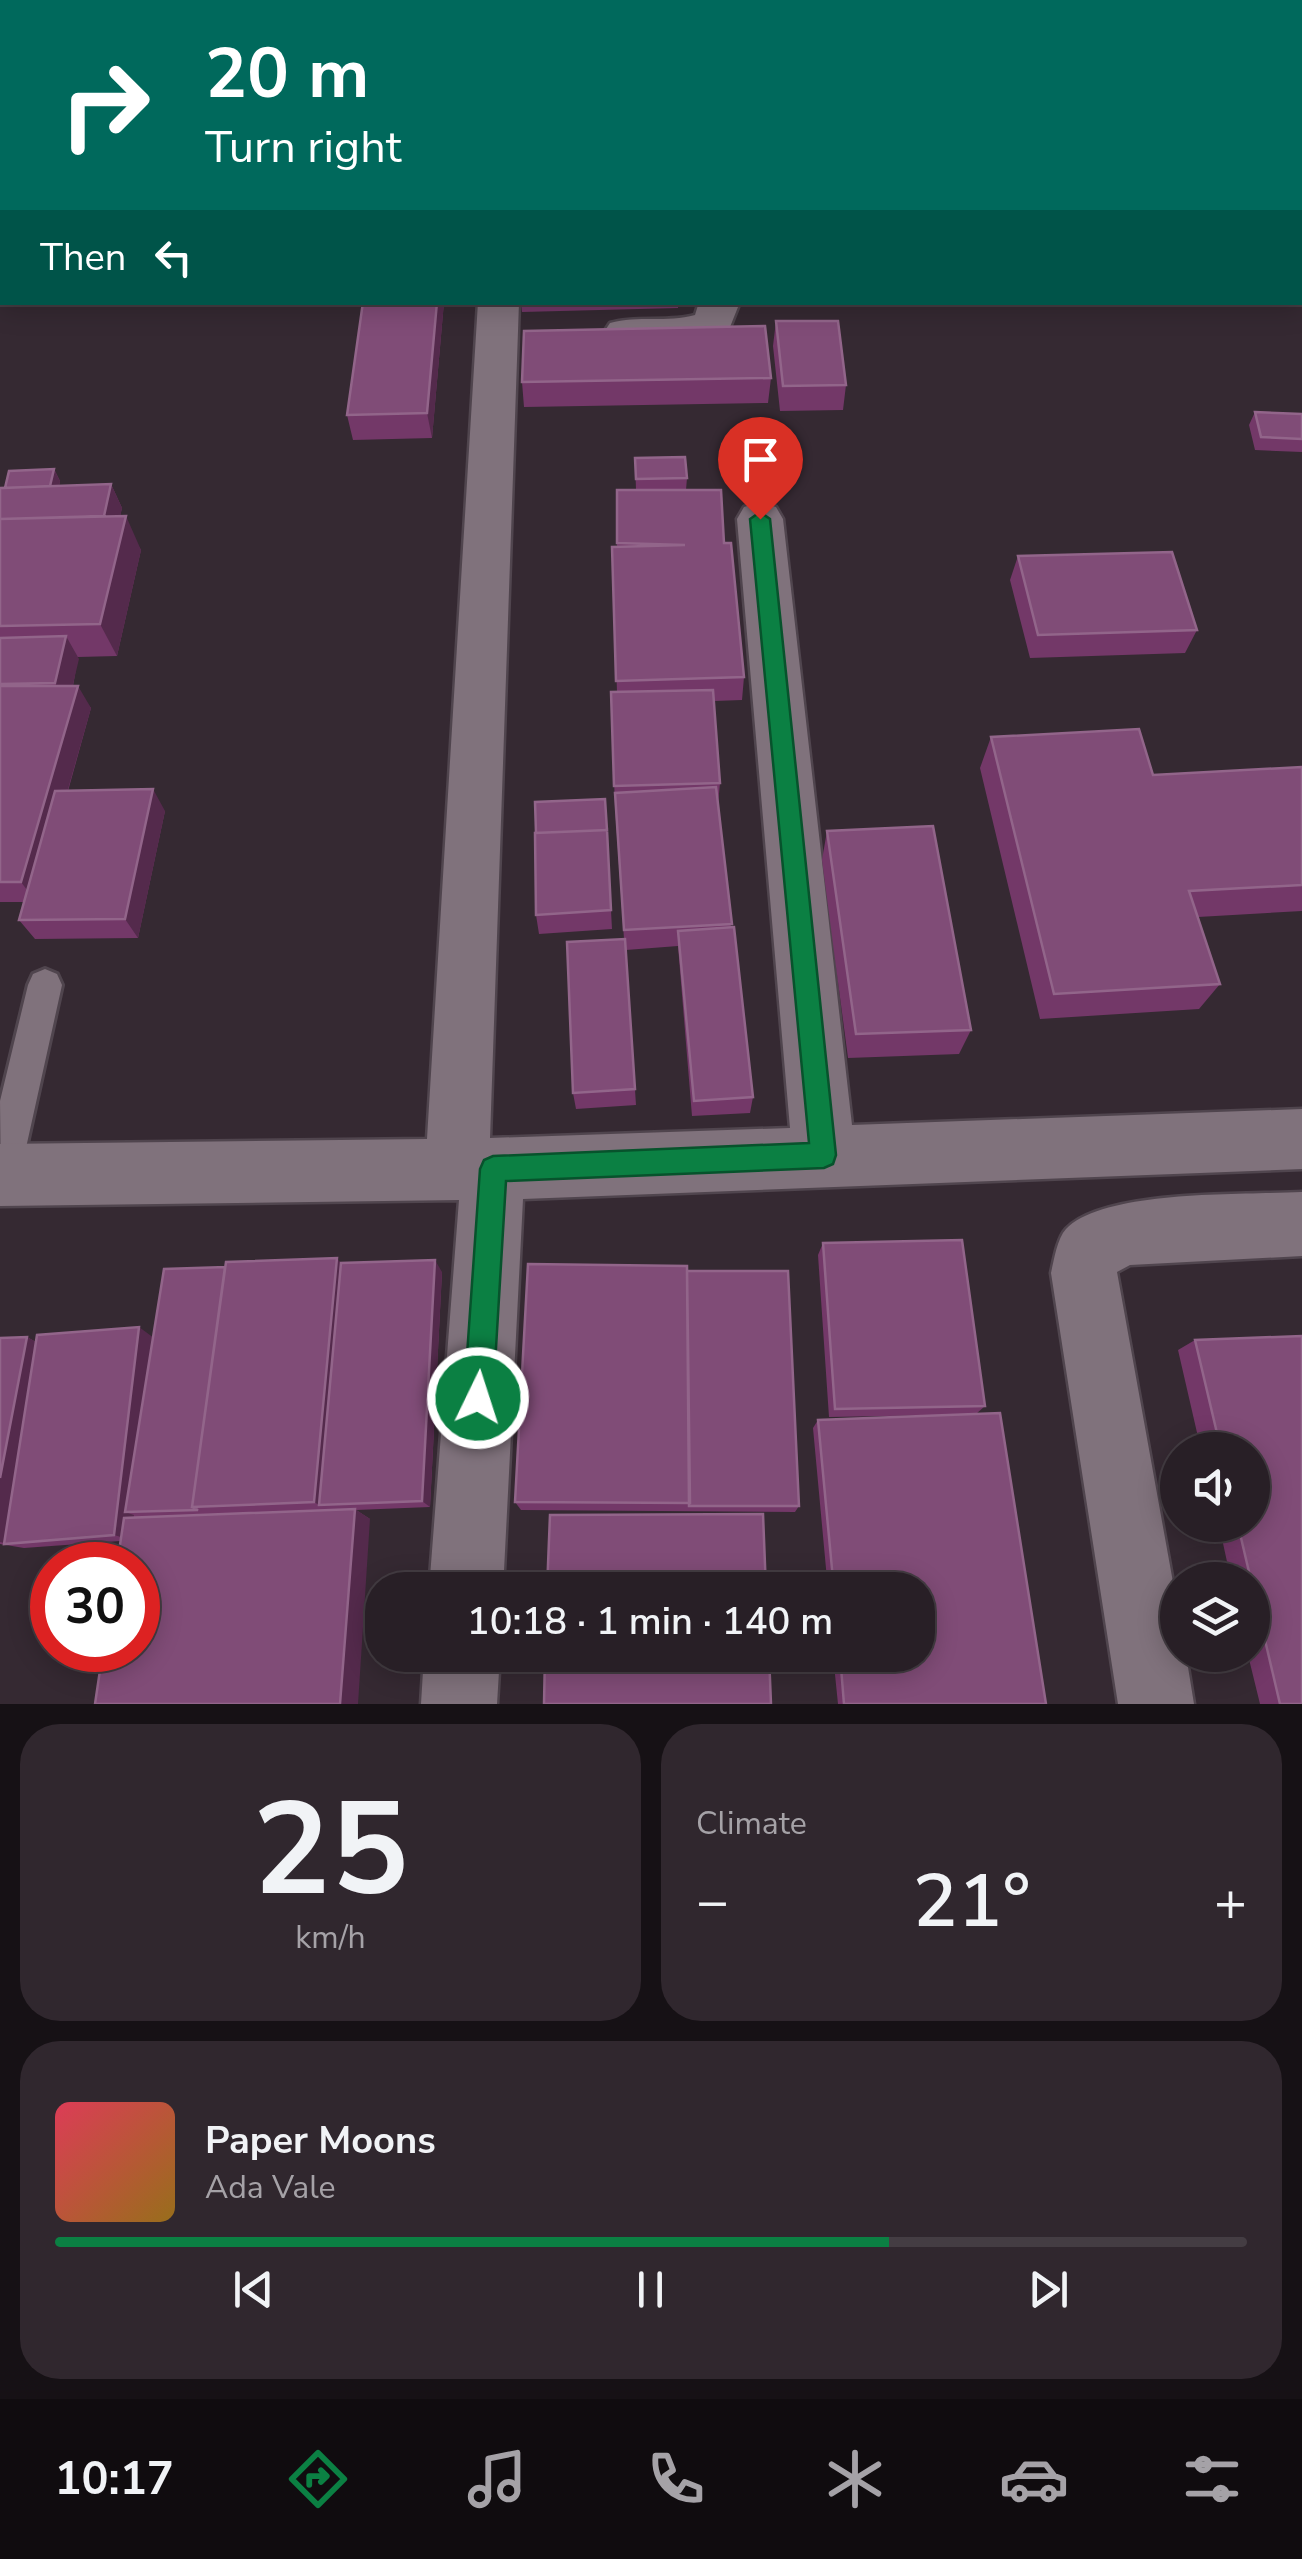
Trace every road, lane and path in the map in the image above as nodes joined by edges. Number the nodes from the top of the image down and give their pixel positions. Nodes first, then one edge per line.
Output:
1 (719, 305) edge
2 (510, 322) edge
3 (589, 332) edge
4 (760, 519) dead end
5 (45, 986) dead end
6 (1302, 1139) edge
7 (824, 1155) junction
8 (475, 1168) junction
9 (0, 1174) edge
10 (1302, 1224) edge
11 (466, 1572) edge
12 (461, 1672) edge
13 (459, 1704) edge
14 (1156, 1704) edge

1 - 3 street
2 - 8 street
4 - 7 street
5 - 9 lane
6 - 7 street
7 - 8 street
8 - 9 street
8 - 11 street
10 - 14 street
12 - 13 street

